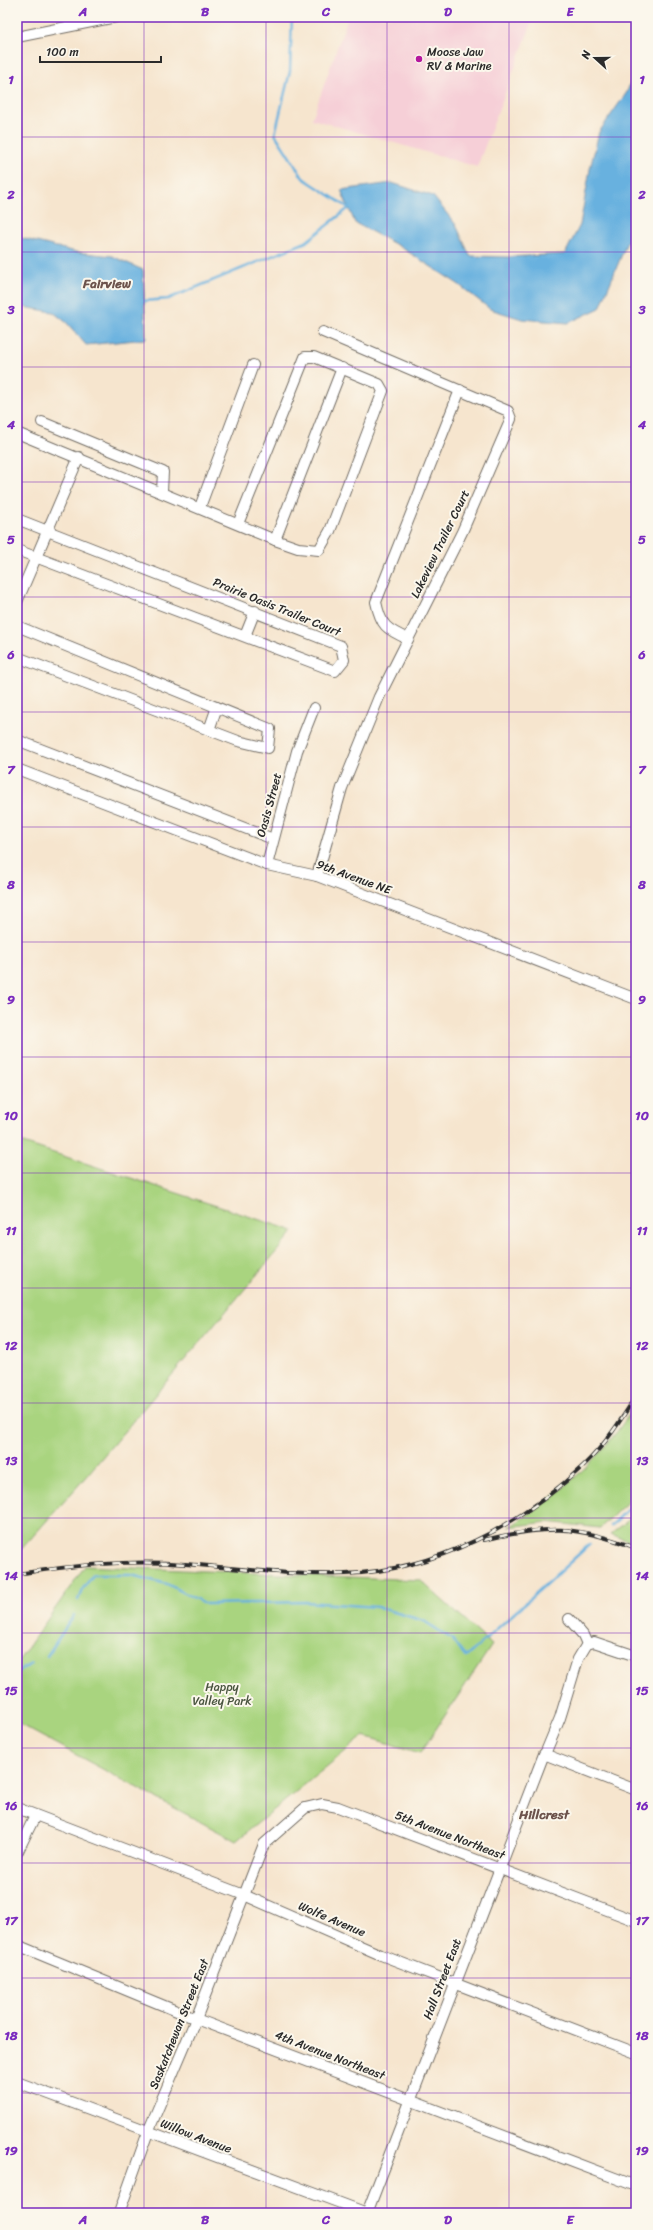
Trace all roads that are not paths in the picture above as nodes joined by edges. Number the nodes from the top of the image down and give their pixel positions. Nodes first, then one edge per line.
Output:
1 (116, 17) edge
2 (17, 37) edge
3 (323, 332) dead end
4 (253, 365) dead end
5 (342, 368) junction
6 (460, 390) junction
7 (42, 422) dead end
8 (17, 433) edge
9 (79, 457) junction
10 (162, 492) junction
11 (200, 507) junction
12 (17, 518) edge
13 (238, 524) junction
14 (47, 530) junction
15 (275, 540) junction
16 (17, 550) edge
17 (36, 557) junction
18 (17, 602) edge
19 (255, 611) junction
20 (17, 626) edge
21 (245, 636) junction
22 (408, 638) junction
23 (17, 657) edge
24 (217, 707) junction
25 (314, 708) dead end
26 (208, 730) junction
27 (17, 740) edge
28 (17, 769) edge
29 (273, 839) junction
30 (267, 865) junction
31 (317, 876) junction
32 (636, 999) edge
33 (569, 1618) dead end
34 (587, 1644) junction
35 (636, 1656) edge
36 (544, 1754) junction
37 (636, 1790) edge
38 (17, 1808) edge
39 (35, 1816) junction
40 (264, 1844) joint
41 (17, 1853) edge
42 (499, 1868) junction
43 (244, 1895) junction
44 (636, 1921) edge
45 (17, 1945) edge
46 (454, 1984) junction
47 (196, 2019) junction
48 (636, 2053) edge
49 (17, 2082) edge
50 (411, 2099) junction
51 (148, 2132) junction
52 (636, 2186) edge
53 (119, 2213) edge
54 (367, 2213) edge

1 - 2 street
3 - 6 street, Lakeview Trailer Court
4 - 11 street
5 - 13 street
5 - 15 street
5 - 15 street
6 - 22 street
6 - 22 street, Lakeview Trailer Court
7 - 10 street
8 - 9 street
9 - 10 street
9 - 14 street
10 - 11 street
11 - 13 street
12 - 14 street, Prairie Oasis Trailer Court
13 - 15 street
14 - 17 street
14 - 19 street, Prairie Oasis Trailer Court
16 - 17 street, Prairie Oasis Trailer Court
17 - 18 street
17 - 21 street, Prairie Oasis Trailer Court
19 - 21 street
19 - 21 street, Prairie Oasis Trailer Court
20 - 24 street
22 - 31 street, Lakeview Trailer Court
23 - 26 street
24 - 26 street
24 - 26 street
25 - 29 street, Oasis Street
27 - 29 street
28 - 30 street, 9th Avenue NE
29 - 30 street, Oasis Street
30 - 31 street, 9th Avenue NE
31 - 32 street, 9th Avenue NE
33 - 34 street
34 - 35 street
34 - 36 street, Hall Street East
36 - 37 street
36 - 42 street, Hall Street East
38 - 39 street, Wolfe Avenue
39 - 41 street
39 - 43 street, Wolfe Avenue
40 - 42 street, 5th Avenue Northeast
40 - 43 street, Saskatchewan Street East
42 - 44 street, 5th Avenue Northeast
42 - 46 street, Hall Street East
43 - 46 street, Wolfe Avenue
43 - 47 street, Saskatchewan Street East
45 - 47 street, 4th Avenue Northeast
46 - 48 street, Wolfe Avenue
46 - 50 street, Hall Street East
47 - 50 street, 4th Avenue Northeast
47 - 51 street, Saskatchewan Street East
49 - 51 street, Willow Avenue
50 - 52 street, 4th Avenue Northeast
50 - 54 street, Hall Street East
51 - 53 street, Saskatchewan Street East
51 - 54 street, Willow Avenue

